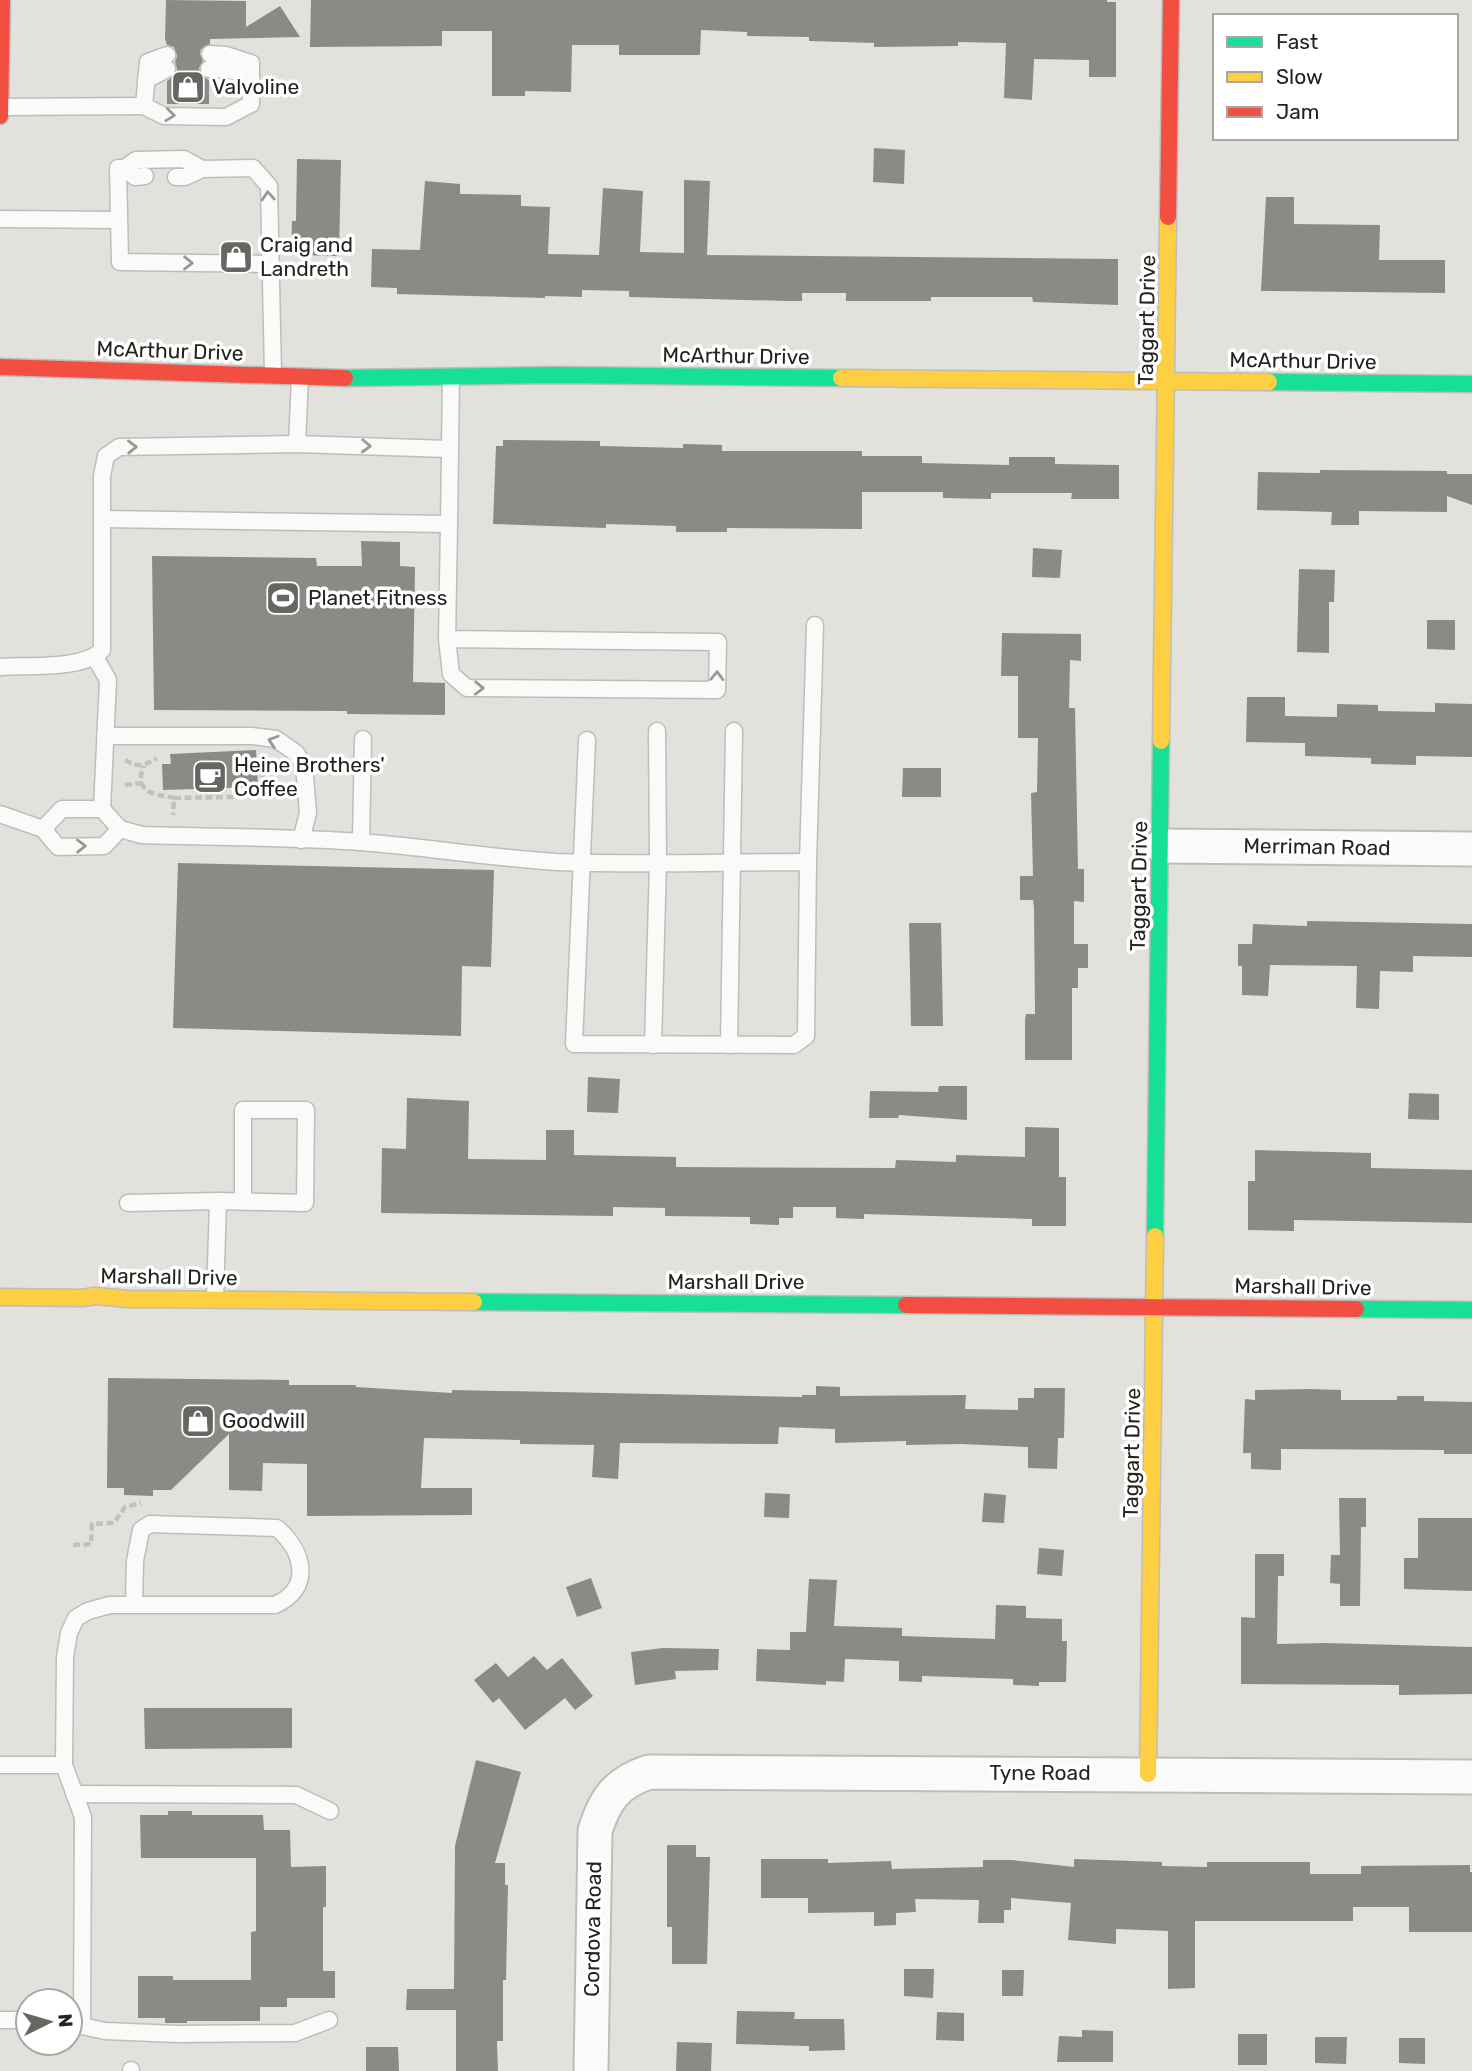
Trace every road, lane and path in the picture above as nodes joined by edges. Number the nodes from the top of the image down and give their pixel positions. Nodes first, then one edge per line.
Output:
1 (2, 0) edge
2 (1171, 0) edge
3 (167, 62) dead end
4 (209, 62) dead end
5 (144, 106) junction
6 (0, 107) edge
7 (0, 116) edge
8 (125, 168) junction
9 (202, 169) junction
10 (145, 176) dead end
11 (176, 177) dead end
12 (0, 219) edge
13 (119, 220) junction
14 (270, 264) junction
15 (0, 367) edge
16 (272, 376) junction
17 (300, 377) junction
18 (451, 377) junction
19 (1167, 382) junction
20 (1472, 384) edge
21 (297, 444) junction
22 (448, 449) junction
23 (102, 519) junction
24 (449, 524) junction
25 (815, 625) dead end
26 (447, 639) junction
27 (95, 657) junction
28 (0, 667) edge
29 (657, 731) dead end
30 (734, 731) dead end
31 (105, 736) junction
32 (363, 739) dead end
33 (587, 740) dead end
34 (158, 757) dead end
35 (125, 760) dead end
36 (144, 766) junction
37 (256, 767) dead end
38 (141, 783) junction
39 (125, 785) dead end
40 (174, 798) junction
41 (102, 809) junction
42 (0, 814) edge
43 (173, 821) dead end
44 (43, 829) junction
45 (120, 829) junction
46 (301, 840) junction
47 (361, 842) junction
48 (1161, 846) junction
49 (1472, 849) edge
50 (581, 862) junction
51 (658, 862) junction
52 (730, 862) junction
53 (808, 862) junction
54 (653, 1045) junction
55 (729, 1045) junction
56 (218, 1201) junction
57 (243, 1202) junction
58 (128, 1203) dead end
59 (0, 1297) edge
60 (215, 1299) junction
61 (1155, 1307) junction
62 (1472, 1310) edge
63 (151, 1503) dead end
64 (73, 1545) dead end
65 (134, 1605) junction
66 (0, 1765) edge
67 (64, 1765) junction
68 (1148, 1774) junction
69 (1472, 1777) edge
70 (613, 1793) joint
71 (74, 1794) junction
72 (330, 1811) dead end
73 (77, 1987) edge
74 (329, 2020) dead end
75 (84, 2026) edge
76 (591, 2071) edge

1 - 6 street
2 - 19 street, Taggart Drive
3 - 5 lane
5 -> 4 lane
5 - 6 lane
6 - 7 street
8 - 9 lane
8 - 10 lane
8 - 13 lane
9 - 11 lane
14 -> 9 lane
12 - 13 lane
13 -> 14 lane
14 - 16 lane
15 - 16 street, McArthur Drive
16 - 17 street, McArthur Drive
17 - 18 street, McArthur Drive
17 - 21 lane
18 - 19 street, McArthur Drive
18 - 22 lane
19 - 20 street, McArthur Drive
19 - 48 street, Taggart Drive
21 -> 22 lane
23 -> 21 lane
22 - 24 lane
23 - 24 lane
23 - 27 lane
24 - 26 lane
25 - 53 lane
26 -> 26 lane
27 - 28 lane
27 - 31 lane
29 - 51 lane
30 - 52 lane
31 - 41 lane
46 -> 31 lane
32 - 47 lane
33 - 50 lane
34 - 36 path
35 - 36 path
36 - 38 path
37 - 40 path
38 - 39 path
38 - 40 path
40 - 43 path
41 - 44 lane
41 - 45 lane
42 - 44 lane
44 -> 45 lane
45 - 46 lane
46 - 47 lane
47 - 50 lane
48 - 49 street, Merriman Road
48 - 61 street, Taggart Drive
50 - 51 lane
50 - 54 lane
51 - 52 lane
51 - 54 lane
52 - 53 lane
52 - 55 lane
53 - 55 lane
54 - 55 lane
56 - 57 lane
56 - 58 lane
56 - 60 lane
57 - 57 lane
59 - 60 street, Marshall Drive
60 - 61 street, Marshall Drive
61 - 62 street, Marshall Drive
61 - 68 street, Taggart Drive
63 - 64 path
65 - 65 lane
65 - 67 lane
66 - 67 lane
67 - 71 lane
68 - 69 street, Tyne Road
68 - 70 street, Tyne Road
70 - 76 street, Cordova Road
71 - 72 lane
71 - 73 lane
74 - 75 lane

